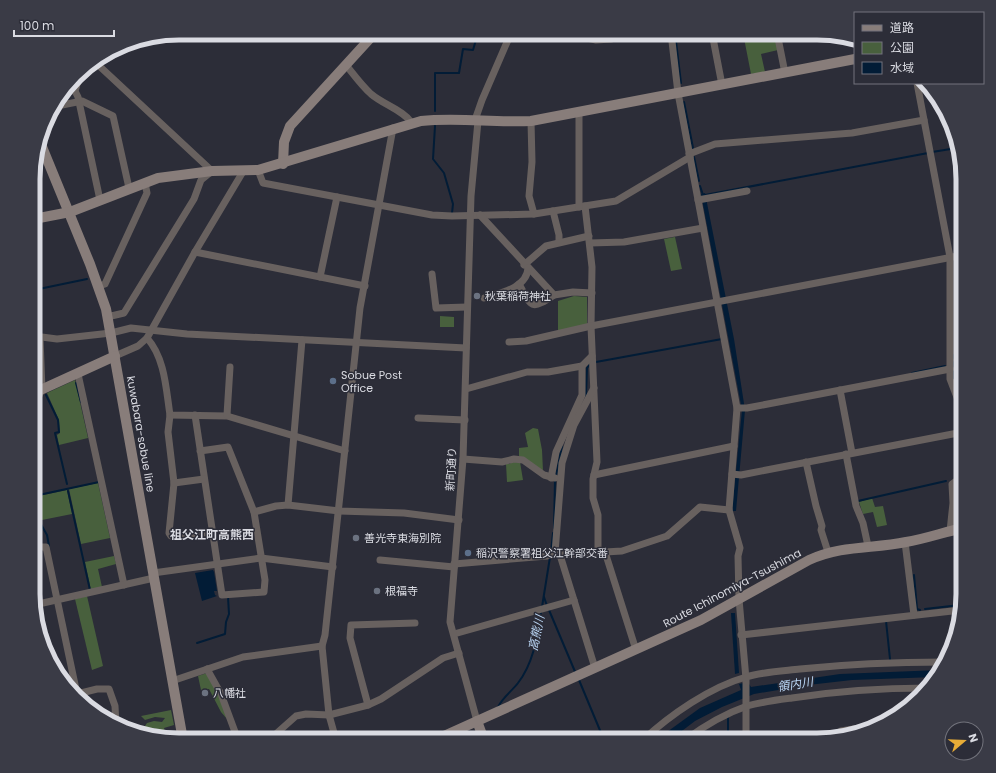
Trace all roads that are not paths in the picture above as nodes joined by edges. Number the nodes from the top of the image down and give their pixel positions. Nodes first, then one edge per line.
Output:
1 (369, 40) edge
2 (508, 40) edge
3 (672, 40) edge
4 (713, 40) edge
5 (778, 40) edge
6 (854, 59) edge
7 (346, 65) junction
8 (99, 66) edge
9 (785, 73) junction
10 (77, 84) edge
11 (917, 84) edge
12 (722, 85) junction
13 (71, 91) edge
14 (75, 91) junction
15 (678, 93) junction
16 (79, 101) junction
17 (61, 105) edge
18 (579, 112) junction
19 (477, 120) junction
20 (924, 120) junction
21 (531, 121) junction
22 (412, 123) junction
23 (393, 128) junction
24 (43, 150) edge
25 (689, 155) junction
26 (283, 164) junction
27 (244, 170) junction
28 (258, 170) junction
29 (212, 171) junction
30 (145, 183) junction
31 (129, 188) junction
32 (747, 191) dead end
33 (337, 197) junction
34 (702, 199) junction
35 (100, 200) junction
36 (379, 205) junction
37 (582, 206) junction
38 (553, 211) junction
39 (70, 212) junction
40 (534, 214) junction
41 (480, 215) junction
42 (472, 216) junction
43 (40, 219) edge
44 (703, 228) junction
45 (590, 239) junction
46 (559, 242) junction
47 (195, 252) junction
48 (956, 256) edge
49 (950, 257) junction
50 (526, 266) junction
51 (432, 274) dead end
52 (320, 277) junction
53 (519, 284) junction
54 (99, 286) junction
55 (365, 286) junction
56 (592, 293) junction
57 (554, 295) junction
58 (484, 298) dead end
59 (721, 301) junction
60 (467, 307) junction
61 (108, 317) junction
62 (591, 326) junction
63 (111, 333) junction
64 (148, 335) junction
65 (40, 337) edge
66 (302, 340) junction
67 (509, 342) dead end
68 (356, 343) junction
69 (466, 348) junction
70 (115, 356) junction
71 (592, 356) junction
72 (582, 366) junction
73 (230, 367) dead end
74 (950, 369) junction
75 (78, 374) junction
76 (594, 388) junction
77 (956, 388) edge
78 (466, 390) junction
79 (840, 390) junction
80 (40, 392) edge
81 (741, 408) junction
82 (170, 415) junction
83 (195, 415) junction
84 (226, 416) junction
85 (418, 418) dead end
86 (465, 420) junction
87 (956, 433) edge
88 (294, 436) junction
89 (734, 446) junction
90 (200, 451) junction
91 (345, 451) junction
92 (849, 454) junction
93 (463, 459) junction
94 (806, 462) junction
95 (594, 475) junction
96 (735, 475) junction
97 (556, 478) junction
98 (204, 479) junction
99 (956, 481) edge
100 (174, 483) junction
101 (288, 505) junction
102 (339, 510) junction
103 (729, 510) junction
104 (254, 512) junction
105 (459, 520) junction
106 (956, 530) edge
107 (950, 531) junction
108 (212, 532) junction
109 (905, 542) junction
110 (868, 546) junction
111 (40, 547) edge
112 (602, 551) junction
113 (828, 552) junction
114 (554, 554) junction
115 (261, 558) junction
116 (380, 560) dead end
117 (217, 564) junction
118 (454, 566) junction
119 (333, 567) junction
120 (153, 576) junction
121 (124, 585) junction
122 (739, 599) junction
123 (57, 600) junction
124 (574, 600) junction
125 (40, 604) edge
126 (955, 611) edge
127 (914, 615) junction
128 (415, 623) dead end
129 (454, 634) junction
130 (741, 635) junction
131 (322, 646) junction
132 (636, 650) junction
133 (459, 653) junction
134 (938, 662) edge
135 (595, 668) junction
136 (207, 669) junction
137 (746, 678) junction
138 (172, 681) junction
139 (75, 686) edge
140 (920, 688) edge
141 (82, 693) edge
142 (368, 705) junction
143 (746, 705) junction
144 (329, 715) junction
145 (116, 717) edge
146 (477, 720) junction
147 (182, 733) edge
148 (235, 733) edge
149 (277, 733) edge
150 (334, 733) edge
151 (450, 733) edge
152 (482, 733) edge
153 (652, 733) edge
154 (696, 733) edge
155 (746, 733) edge

1 - 7 main road
2 - 19 street, 新町通り
3 - 15 street
4 - 12 street
5 - 9 street
6 - 9 main road
7 - 22 street
7 - 26 main road
8 - 29 street
9 - 12 main road
10 - 14 street
11 - 20 street
12 - 15 main road
13 - 14 street
14 - 16 street
15 - 18 main road
15 - 25 street
16 - 17 street
16 - 31 street
16 - 35 street
18 - 21 main road
18 - 37 street
19 - 21 main road
19 - 22 main road
19 - 42 street, 新町通り
20 - 25 street
20 - 49 street
21 - 40 street
22 - 23 main road
23 - 26 main road
23 - 36 street
24 - 39 main road, kuwabara-sobue line
25 - 34 street
25 - 37 street
26 - 28 main road
27 - 28 main road
27 - 29 main road
27 - 47 street
28 - 33 street
29 - 30 main road
29 - 61 street
30 - 31 main road
30 - 54 street
31 - 35 main road
32 - 34 street
33 - 36 street
33 - 52 street
34 - 44 street
35 - 39 main road
36 - 42 street
36 - 55 street
37 - 38 street
37 - 45 street
38 - 40 street
38 - 46 street
39 - 43 main road
39 - 54 main road, kuwabara-sobue line
40 - 41 street
41 - 42 street
41 - 50 street
42 - 60 street, 新町通り
44 - 45 street
44 - 59 street
45 - 46 street
45 - 56 street
46 - 50 street
47 - 52 street
47 - 64 street
48 - 49 street
49 - 59 street
49 - 74 street
50 - 53 street
50 - 57 street
51 - 60 street
52 - 55 street
53 - 57 street
53 - 58 street
54 - 61 main road, kuwabara-sobue line
55 - 68 street
56 - 57 street
56 - 62 street
59 - 62 street
59 - 81 street
60 - 69 street, 新町通り
61 - 63 main road, kuwabara-sobue line
62 - 67 street
62 - 71 street
63 - 64 street
63 - 65 street
63 - 70 main road, kuwabara-sobue line
64 - 66 street
64 - 70 street
64 - 82 street
66 - 68 street
66 - 88 street
68 - 69 street
68 - 91 street
69 - 78 street, 新町通り
70 - 75 main road
70 - 120 main road, kuwabara-sobue line
71 - 72 street
71 - 76 street
72 - 78 street
72 - 97 street
73 - 84 street
74 - 77 street
74 - 79 street
75 - 80 main road
75 - 121 street
76 - 95 street
76 - 97 street
78 - 86 street, 新町通り
79 - 81 street
79 - 92 street
81 - 89 street
82 - 83 street
82 - 100 street
83 - 84 street
83 - 90 street
84 - 88 street
85 - 86 street
86 - 93 street, 新町通り
87 - 92 street
88 - 91 street
88 - 101 street
89 - 95 street
89 - 96 street
90 - 98 street
90 - 104 street
91 - 102 street
92 - 94 street
92 - 110 street
93 - 97 street
93 - 105 street, 新町通り
94 - 96 street
94 - 113 street
95 - 112 street
96 - 103 street
97 - 114 street
98 - 100 street
98 - 108 street
99 - 107 street
100 - 108 street
101 - 102 street
101 - 104 street
102 - 105 street
102 - 119 street
103 - 112 street
103 - 122 street
104 - 115 street
105 - 118 street, 新町通り
106 - 107 main road, Route Ichinomiya-Tsushima
107 - 109 main road, Route Ichinomiya-Tsushima
108 - 117 street
109 - 110 main road, Route Ichinomiya-Tsushima
109 - 127 street
110 - 113 main road, Route Ichinomiya-Tsushima
111 - 123 street
112 - 114 street
112 - 132 street
113 - 122 main road, Route Ichinomiya-Tsushima
114 - 118 street
114 - 124 street
115 - 117 street
115 - 117 street
115 - 119 street
116 - 118 street
117 - 120 street
118 - 129 street, 新町通り
119 - 131 street
120 - 121 street
120 - 138 main road, kuwabara-sobue line
121 - 123 street
122 - 130 street
122 - 132 main road, Route Ichinomiya-Tsushima
123 - 125 street
123 - 139 street
124 - 129 street
124 - 135 street
126 - 127 street
127 - 130 street
128 - 142 street
129 - 133 street, 新町通り
130 - 137 street
131 - 136 street
131 - 144 street
132 - 135 main road, Route Ichinomiya-Tsushima
133 - 142 street
133 - 146 street, 新町通り
134 - 137 street
135 - 146 main road, Route Ichinomiya-Tsushima
136 - 138 street
136 - 148 street
137 - 143 street
137 - 153 street
138 - 147 main road, kuwabara-sobue line
140 - 143 street
141 - 145 street
142 - 144 street
143 - 154 street
143 - 155 street
144 - 149 street
144 - 150 street
146 - 151 main road, Route Ichinomiya-Tsushima
146 - 152 main road

